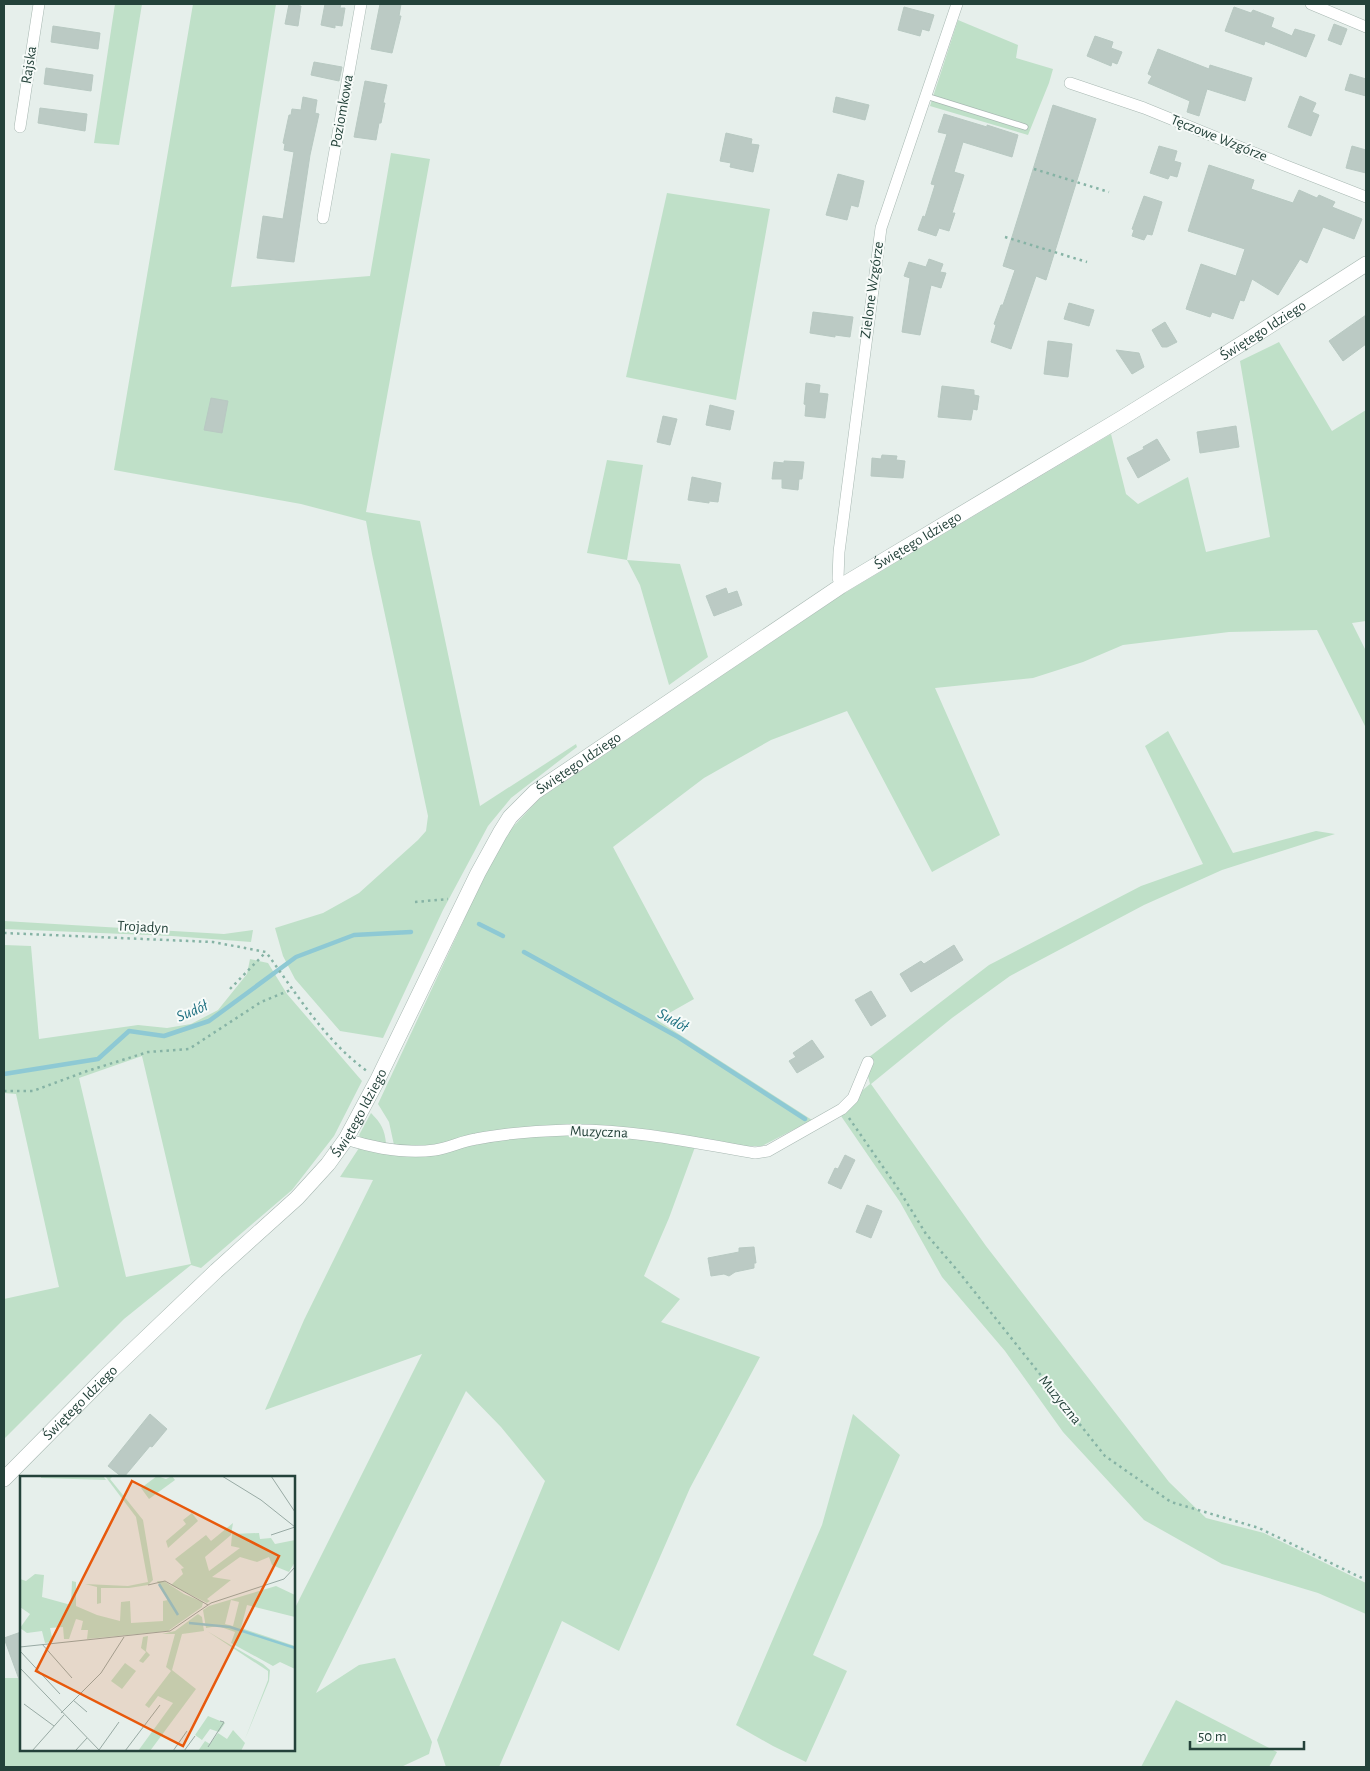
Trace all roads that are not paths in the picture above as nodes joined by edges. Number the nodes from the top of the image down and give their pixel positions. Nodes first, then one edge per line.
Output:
1 (38, 4) edge
2 (361, 4) edge
3 (957, 4) edge
4 (1311, 4) edge
5 (1366, 27) edge
6 (1070, 83) dead end
7 (926, 96) junction
8 (20, 127) dead end
9 (1026, 127) dead end
10 (1366, 197) edge
11 (323, 218) dead end
12 (1366, 264) edge
13 (841, 586) junction
14 (868, 1062) dead end
15 (346, 1138) junction
16 (4, 1479) edge

1 - 8 street, Rajska
2 - 11 street, Poziomkowa
3 - 7 street, Zielone Wzgórze
4 - 5 street
6 - 10 street, Tęczowe Wzgórze
7 - 9 lane
7 - 13 street, Zielone Wzgórze
12 - 13 street, Świętego Idziego
13 - 15 street, Świętego Idziego
14 - 15 street, Muzyczna
15 - 16 street, Świętego Idziego

